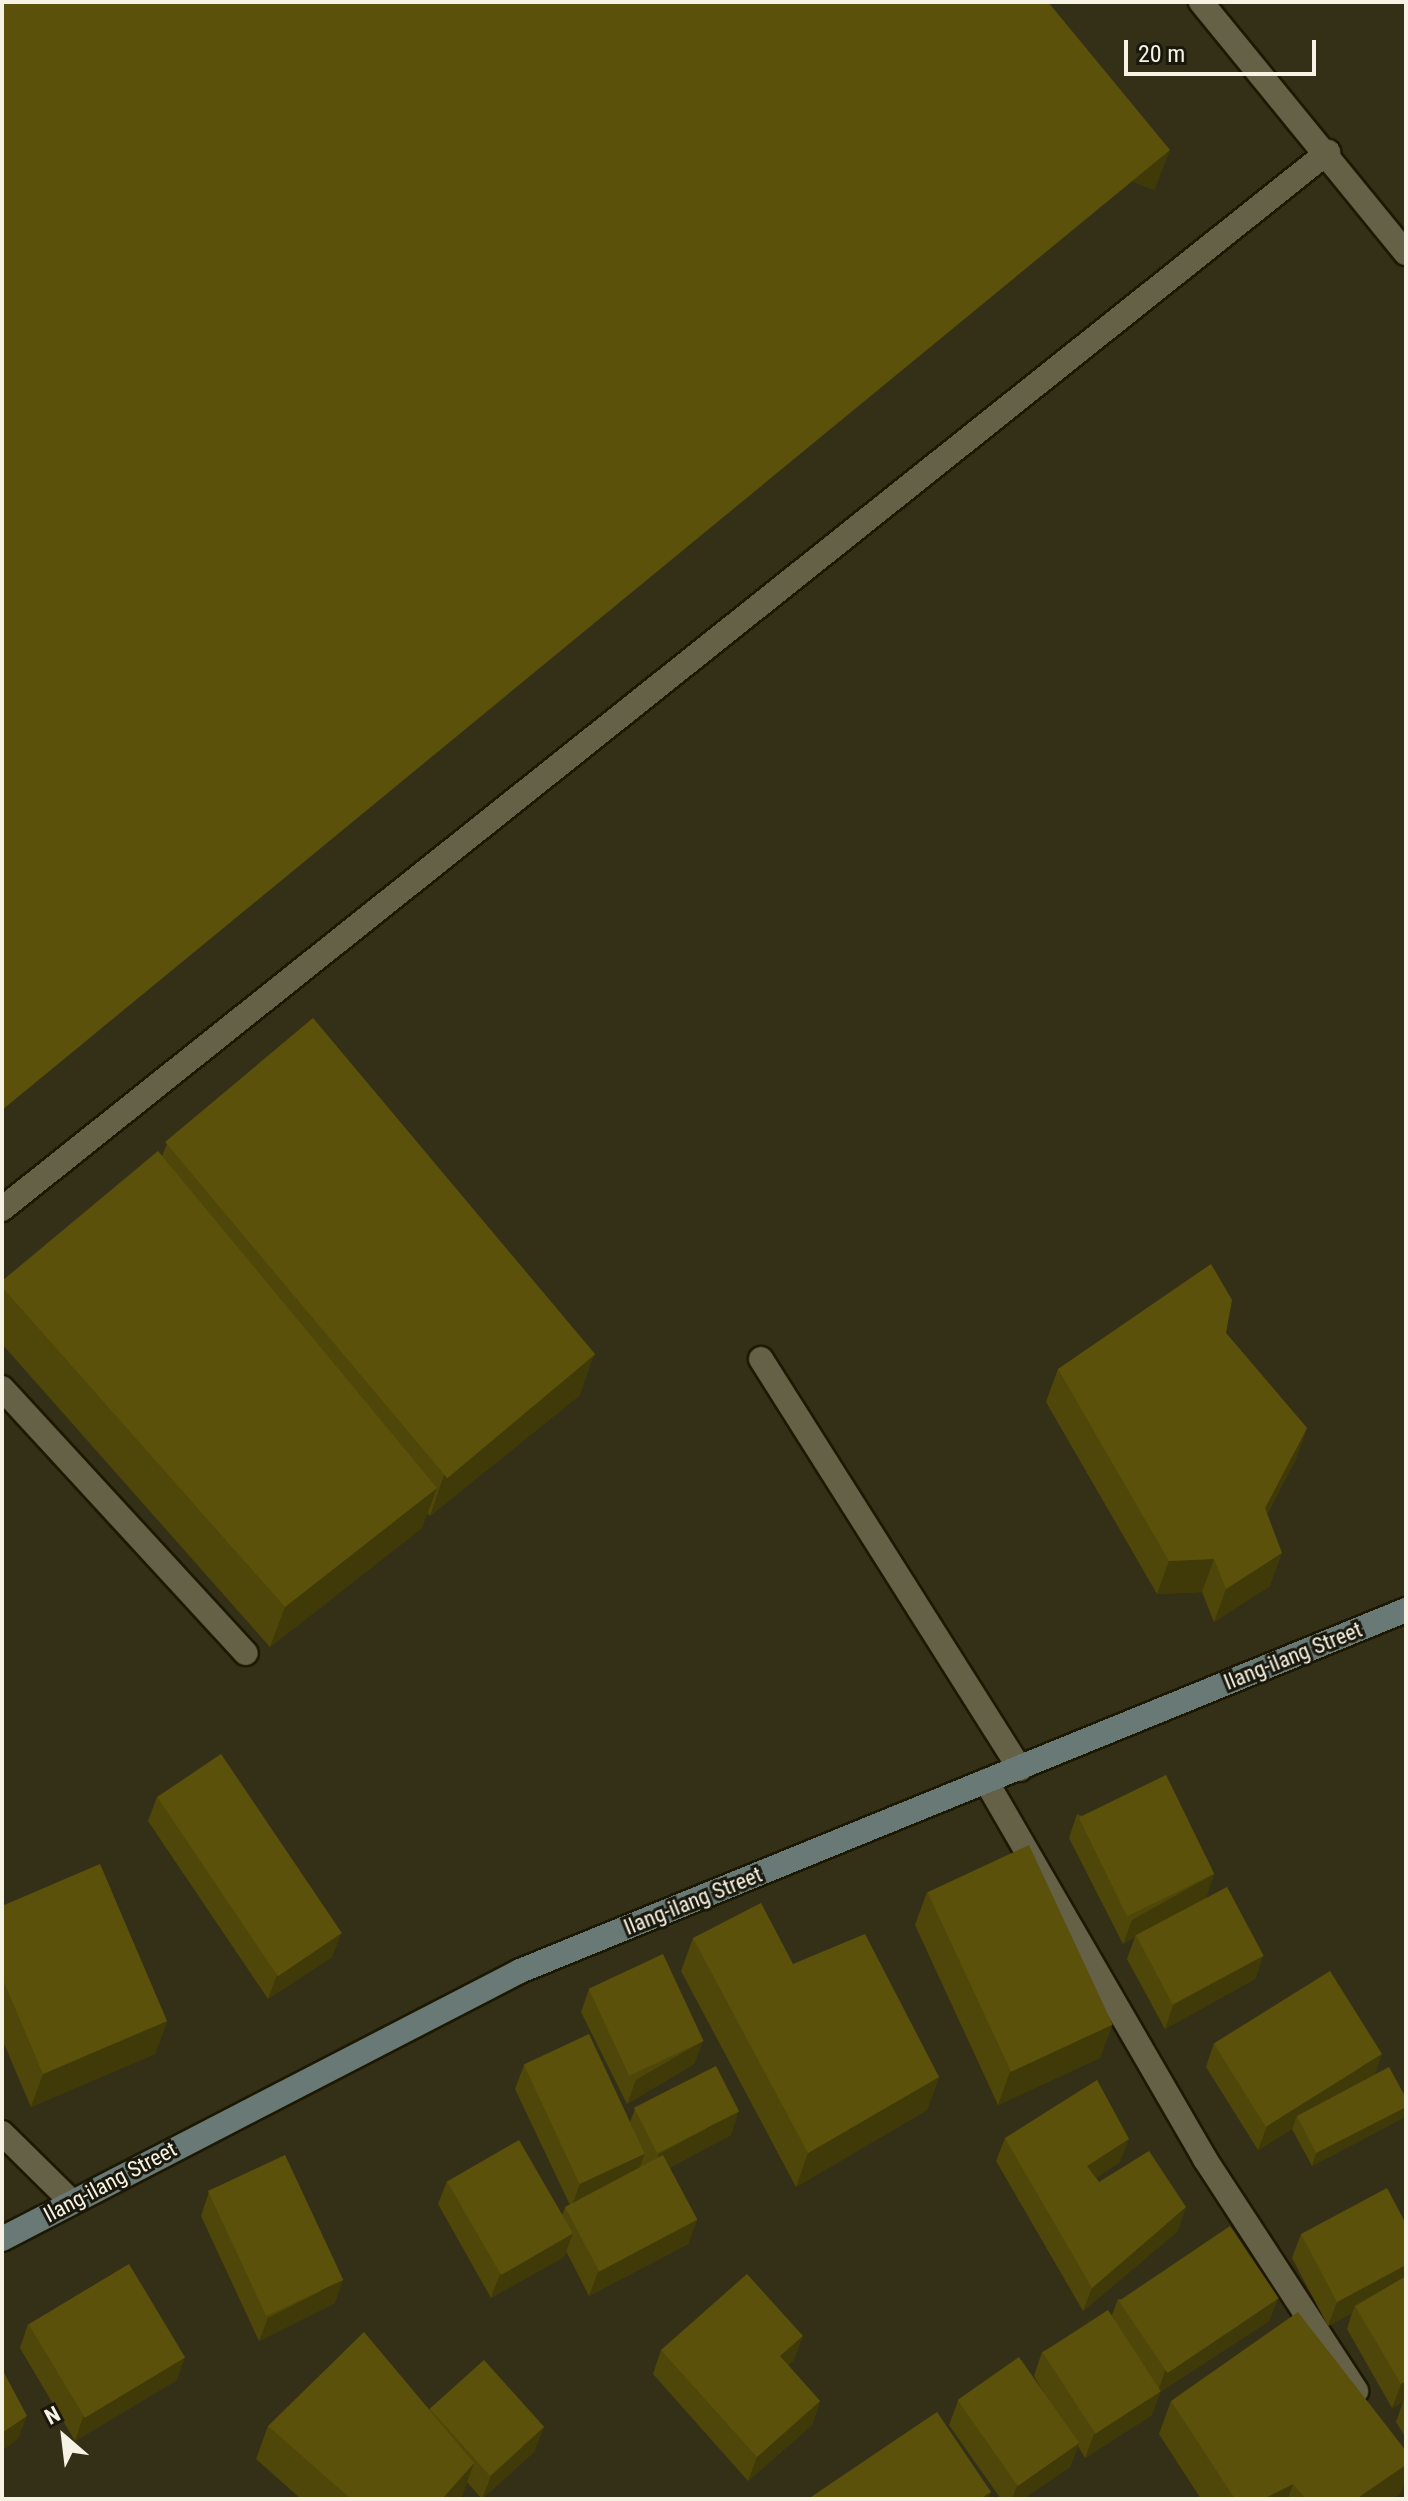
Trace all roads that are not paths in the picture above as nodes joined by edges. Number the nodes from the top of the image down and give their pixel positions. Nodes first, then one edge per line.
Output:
1 (1201, 2) edge
2 (1328, 152) junction
3 (1406, 253) edge
4 (2, 1209) edge
5 (761, 1359) dead end
6 (2, 1388) edge
7 (1406, 1610) edge
8 (246, 1653) dead end
9 (1020, 1769) junction
10 (986, 1781) junction
11 (2, 2133) edge
12 (71, 2201) junction
13 (2, 2239) edge
14 (1371, 2413) edge

1 - 2 street
2 - 3 street
2 - 4 street
5 - 9 street
6 - 8 street
7 - 9 street, Ilang-ilang Street
9 - 10 street, Ilang-ilang Street
10 - 12 street, Ilang-ilang Street
10 - 14 street
11 - 12 street
12 - 13 street, Ilang-ilang Street

